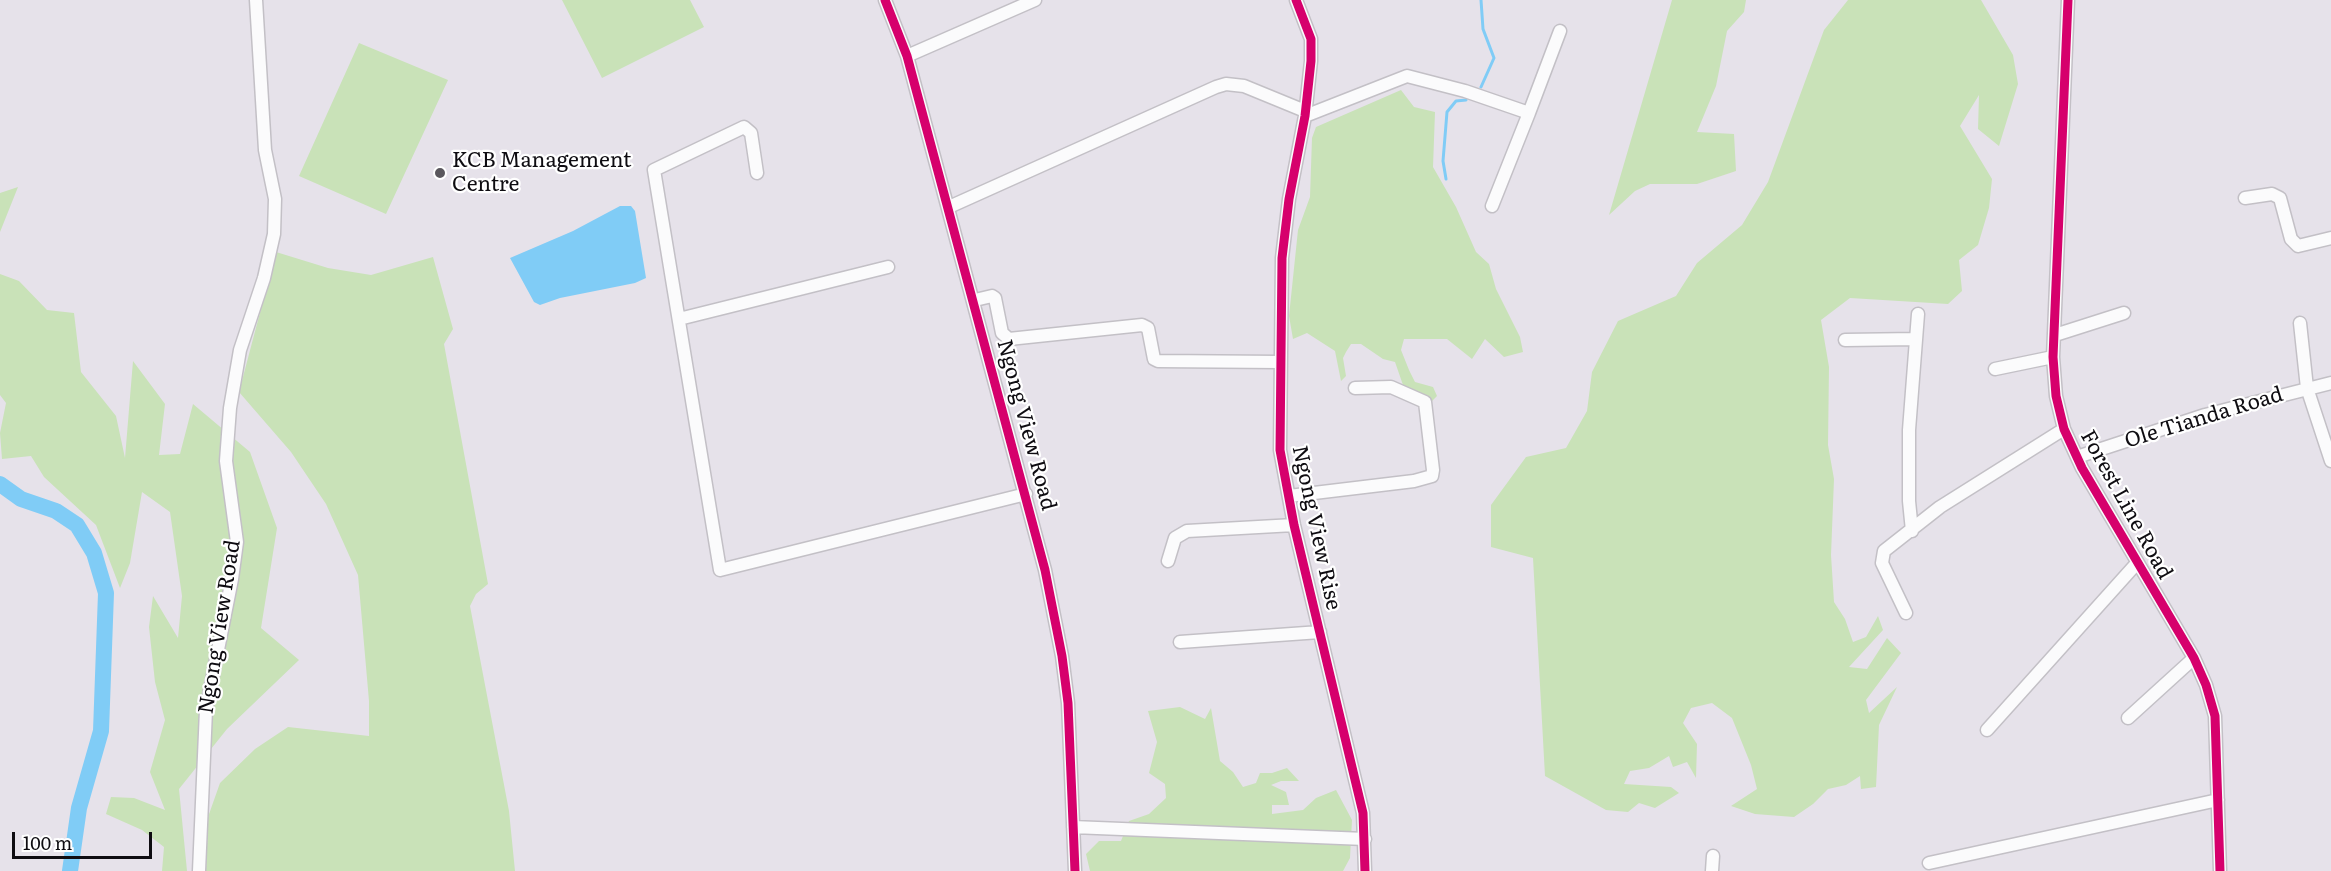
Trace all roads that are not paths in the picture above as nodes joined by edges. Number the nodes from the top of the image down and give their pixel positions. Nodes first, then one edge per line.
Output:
1 (256, 0) edge
2 (885, 0) edge
3 (1035, 0) edge
4 (1296, 0) edge
5 (2068, 0) edge
6 (1560, 31) dead end
7 (907, 56) junction
8 (1529, 113) junction
9 (1305, 114) junction
10 (757, 173) dead end
11 (2245, 198) dead end
12 (1492, 206) dead end
13 (949, 207) junction
14 (2331, 238) edge
15 (888, 267) dead end
16 (975, 300) junction
17 (2124, 313) dead end
18 (1918, 314) dead end
19 (679, 319) junction
20 (2300, 323) dead end
21 (2055, 335) junction
22 (1916, 339) junction
23 (1845, 340) dead end
24 (2054, 357) junction
25 (1281, 362) junction
26 (1995, 369) dead end
27 (2331, 383) edge
28 (1355, 388) dead end
29 (2307, 388) junction
30 (2064, 429) junction
31 (2077, 457) junction
32 (2331, 461) edge
33 (1026, 494) junction
34 (1289, 496) junction
35 (1294, 525) junction
36 (1912, 531) junction
37 (1168, 561) dead end
38 (2137, 563) junction
39 (1906, 613) dead end
40 (1320, 632) junction
41 (1180, 642) dead end
42 (2194, 658) junction
43 (2128, 718) dead end
44 (1988, 730) dead end
45 (2218, 800) junction
46 (1073, 827) junction
47 (1365, 839) junction
48 (1713, 856) dead end
49 (1929, 863) dead end
50 (199, 871) edge
51 (1075, 871) edge
52 (1365, 871) edge
53 (1712, 871) edge
54 (2220, 871) edge

1 - 50 street, Ngong View Road
2 - 7 street, Ngong View Road
3 - 7 street
4 - 9 street, Ngong View Rise
5 - 21 street, Forest Line Road
6 - 8 street
7 - 13 street, Ngong View Road
8 - 9 street
8 - 12 street
9 - 13 street
9 - 25 street, Ngong View Rise
10 - 19 street
11 - 14 street
13 - 16 street, Ngong View Road
15 - 19 street
16 - 25 street
16 - 33 street, Ngong View Road
17 - 21 street
18 - 22 street
19 - 33 street
20 - 29 street
21 - 24 street, Forest Line Road
22 - 23 street
22 - 36 street
24 - 26 street
24 - 30 street, Forest Line Road
25 - 34 street, Ngong View Rise
27 - 29 street, Ole Tianda Road
28 - 34 street
29 - 31 street, Ole Tianda Road
29 - 32 street
30 - 31 street, Forest Line Road
30 - 36 street
31 - 38 street, Forest Line Road
33 - 46 street, Ngong View Road
34 - 35 street, Ngong View Rise
35 - 37 street
35 - 40 street, Ngong View Rise
36 - 39 street
38 - 42 street, Forest Line Road
38 - 44 street
40 - 41 street
40 - 47 street, Ngong View Rise
42 - 43 street
42 - 45 street, Forest Line Road
45 - 49 street
45 - 54 street, Forest Line Road
46 - 47 street
46 - 51 street, Ngong View Road
47 - 52 street, Ngong View Rise
48 - 53 street

